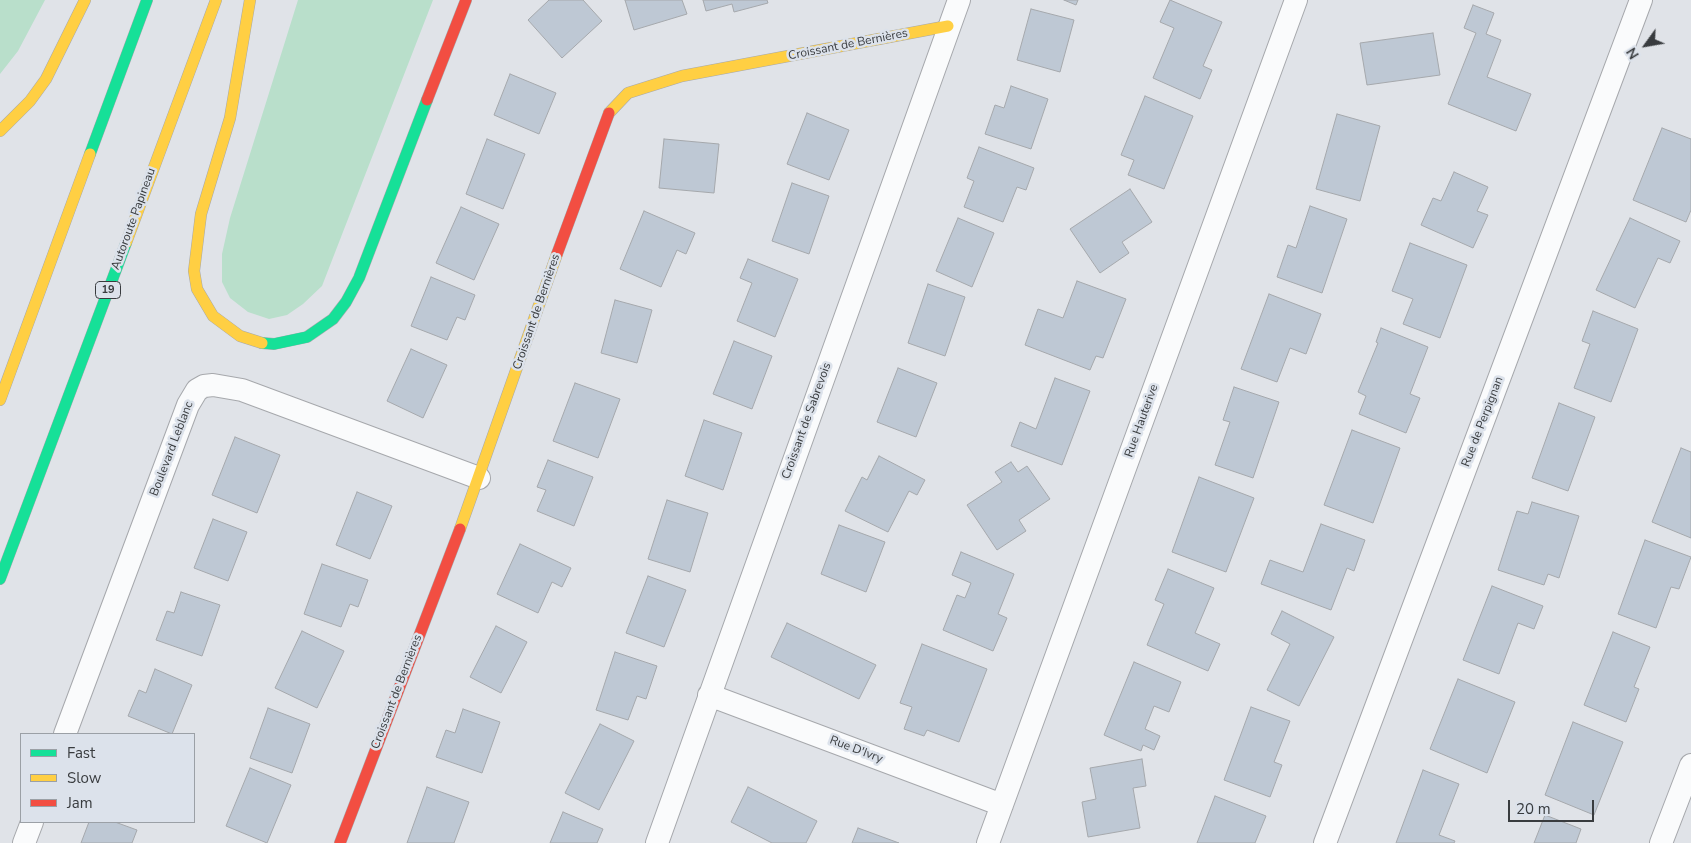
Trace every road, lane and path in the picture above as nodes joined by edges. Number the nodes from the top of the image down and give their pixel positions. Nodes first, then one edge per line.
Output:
1 (85, 0) edge
2 (147, 0) edge
3 (216, 0) edge
4 (250, 0) edge
5 (466, 0) edge
6 (959, 0) edge
7 (1296, 0) edge
8 (1641, 0) edge
9 (948, 26) junction
10 (0, 130) edge
11 (0, 400) edge
12 (479, 478) junction
13 (0, 579) edge
14 (709, 694) junction
15 (65, 733) edge
16 (1691, 765) edge
17 (1002, 805) junction
18 (32, 823) edge
19 (24, 843) edge
20 (340, 843) edge
21 (658, 843) edge
22 (988, 843) edge
23 (1325, 843) edge
24 (1662, 843) edge

1 - 10 main road
2 - 11 main road
3 - 13 main road, Autoroute Papineau / 19
4 - 5 main road
6 - 9 street, Croissant de Sabrevois
7 - 17 street, Rue Hauterive
8 - 23 street, Rue de Perpignan
9 - 12 main road, Croissant de Bernières
9 - 14 street, Croissant de Sabrevois
12 - 15 street, Boulevard Leblanc
12 - 20 main road, Croissant de Bernières
14 - 17 street, Rue D'Ivry
14 - 21 street, Croissant de Sabrevois
16 - 24 street
17 - 22 street, Rue Hauterive
18 - 19 street

